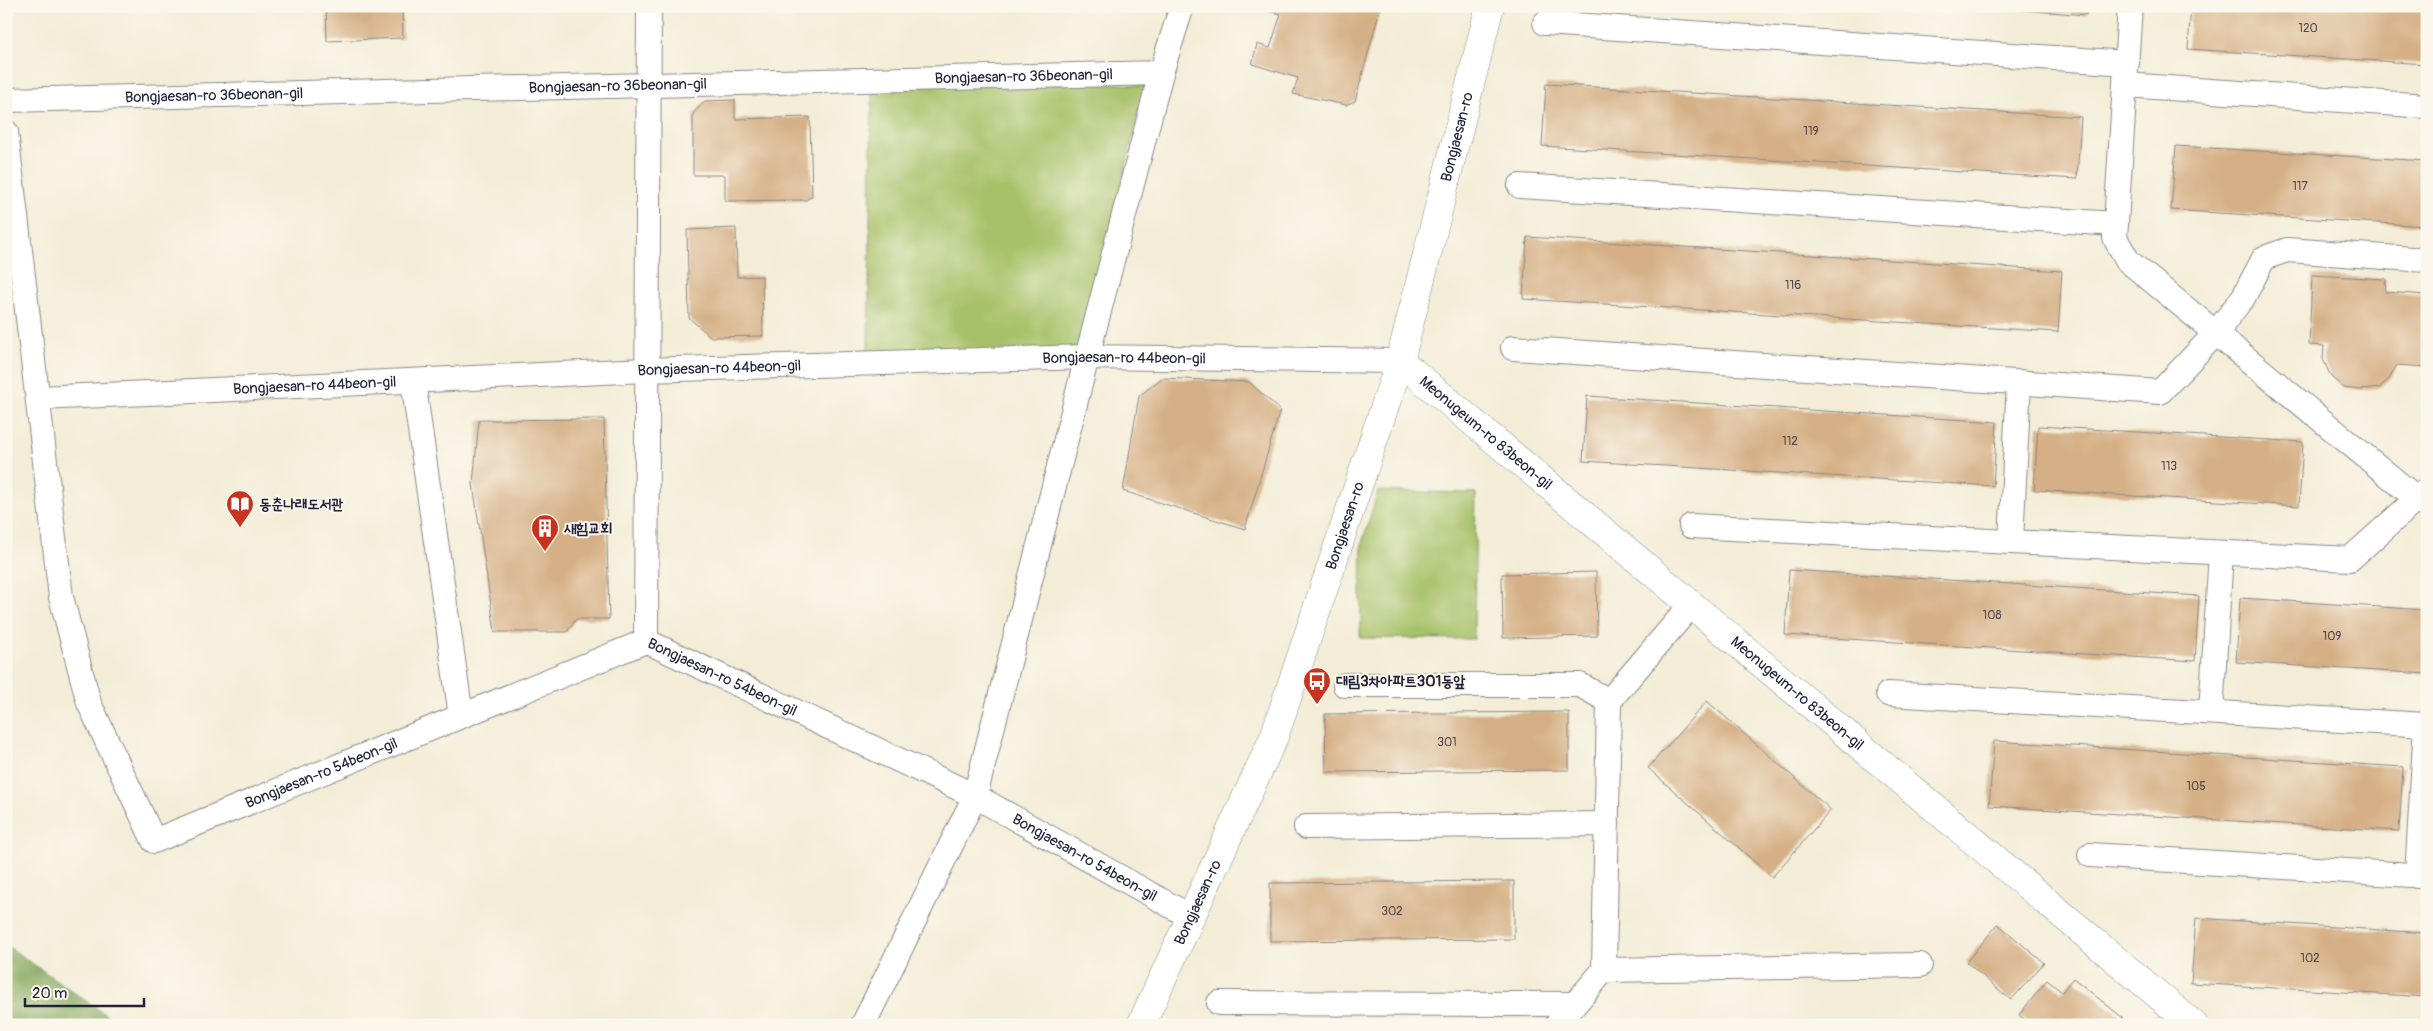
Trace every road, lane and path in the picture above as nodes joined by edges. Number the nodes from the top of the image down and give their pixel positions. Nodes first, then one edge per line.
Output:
1 (649, 6) edge
2 (1182, 6) edge
3 (1490, 6) edge
4 (2130, 6) edge
5 (1545, 23) dead end
6 (1161, 73) junction
7 (2126, 74) junction
8 (648, 85) junction
9 (6, 100) edge
10 (2427, 106) edge
11 (6, 132) edge
12 (1520, 186) dead end
13 (2116, 224) junction
14 (2427, 260) edge
15 (2216, 333) junction
16 (1513, 348) dead end
17 (1087, 357) junction
18 (1400, 361) junction
19 (646, 370) junction
20 (413, 381) junction
21 (2019, 382) junction
22 (39, 398) junction
23 (2424, 499) edge
24 (1691, 526) dead end
25 (2012, 542) junction
26 (2221, 553) junction
27 (1692, 604) junction
28 (646, 642) junction
29 (1345, 685) dead end
30 (1888, 694) dead end
31 (1609, 701) junction
32 (2211, 712) junction
33 (461, 716) junction
34 (2426, 725) edge
35 (976, 796) junction
36 (1606, 824) junction
37 (1306, 827) dead end
38 (2090, 854) dead end
39 (2422, 876) edge
40 (1191, 917) junction
41 (1920, 965) dead end
42 (1604, 970) junction
43 (1219, 1003) dead end
44 (1574, 1004) junction
45 (863, 1025) edge
46 (1141, 1025) edge
47 (1557, 1025) edge
48 (2194, 1025) edge

1 - 8 lane
2 - 6 lane
3 - 18 street, Bongjaesan-ro
4 - 7 lane
5 - 7 lane
6 - 8 lane, Bongjaesan-ro 36beonan-gil
6 - 17 lane
7 - 10 lane
7 - 13 lane
8 - 9 lane, Bongjaesan-ro 36beonan-gil
8 - 19 lane
11 - 22 lane
12 - 13 lane
13 - 15 lane
14 - 15 lane
15 - 21 lane
15 - 23 lane
16 - 21 lane
17 - 18 lane, Bongjaesan-ro 44beon-gil
17 - 19 lane, Bongjaesan-ro 44beon-gil
17 - 35 lane
18 - 27 street, Meonugeum-ro 83beon-gil
18 - 40 street, Bongjaesan-ro
19 - 20 lane, Bongjaesan-ro 44beon-gil
19 - 28 lane
20 - 22 lane, Bongjaesan-ro 44beon-gil
20 - 33 lane
21 - 25 lane
22 - 33 lane, Bongjaesan-ro 54beon-gil
23 - 26 lane
24 - 25 lane
25 - 26 lane
26 - 32 lane
27 - 31 lane
27 - 48 street, Meonugeum-ro 83beon-gil
28 - 33 lane, Bongjaesan-ro 54beon-gil
28 - 35 lane, Bongjaesan-ro 54beon-gil
29 - 31 lane
30 - 32 lane
31 - 36 lane
32 - 34 lane
34 - 39 lane
35 - 40 lane, Bongjaesan-ro 54beon-gil
35 - 45 lane
36 - 37 lane
36 - 42 lane
38 - 39 lane
40 - 46 street, Bongjaesan-ro
41 - 42 lane
42 - 44 lane
43 - 44 lane
44 - 47 lane

